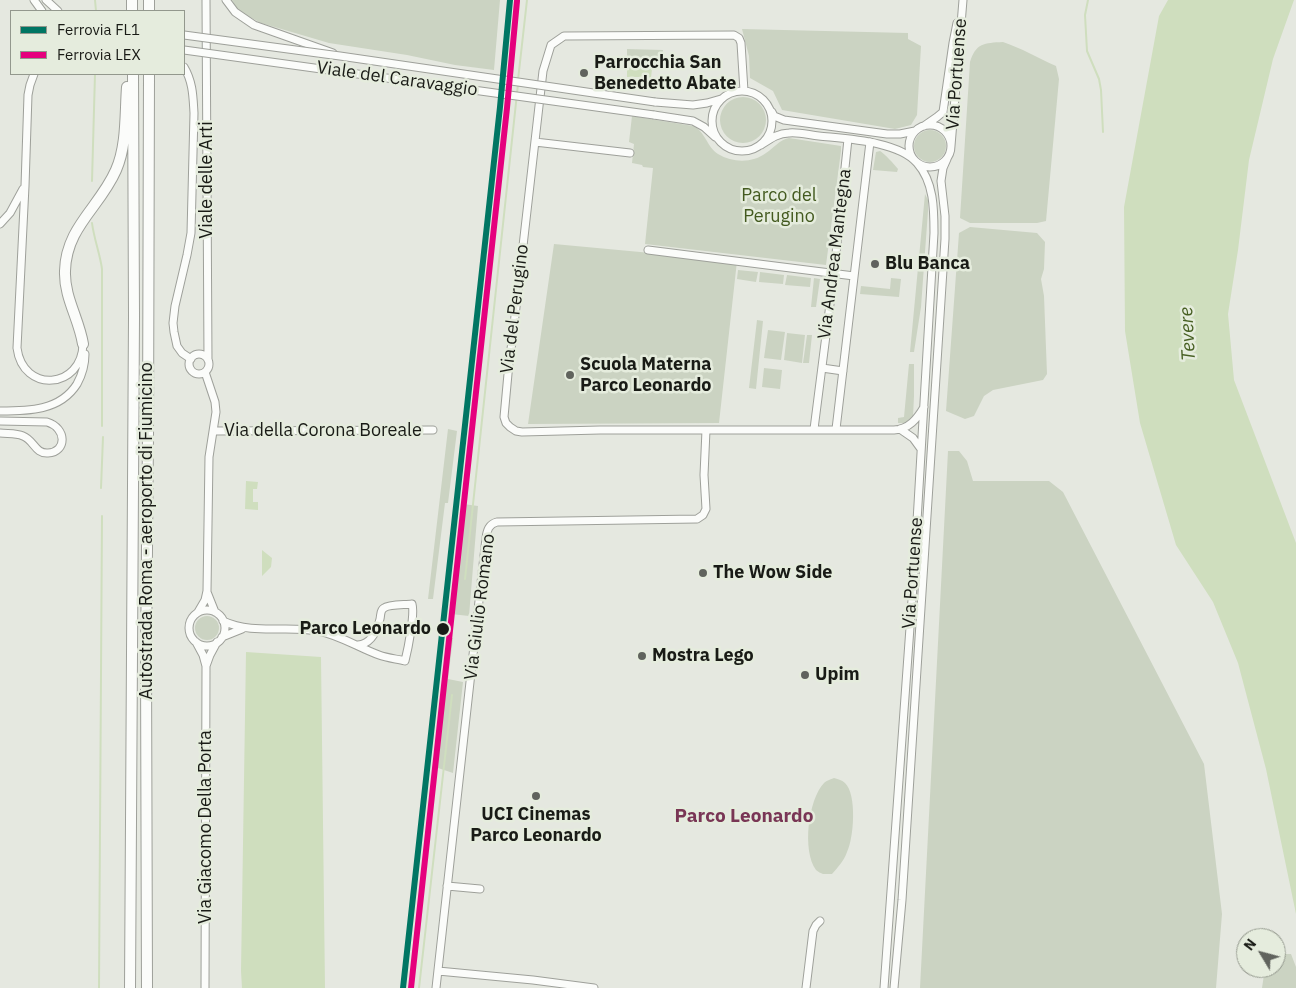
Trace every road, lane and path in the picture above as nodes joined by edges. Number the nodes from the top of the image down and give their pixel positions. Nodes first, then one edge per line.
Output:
1 (46, 0) edge
2 (206, 0) edge
3 (226, 0) edge
4 (962, 0) edge
5 (57, 10) edge
6 (185, 35) edge
7 (185, 50) edge
8 (340, 56) junction
9 (185, 69) edge
10 (34, 75) edge
11 (128, 75) edge
12 (133, 75) edge
13 (149, 75) edge
14 (744, 91) junction
15 (722, 99) junction
16 (772, 112) junction
17 (924, 126) junction
18 (915, 131) junction
19 (848, 139) junction
20 (535, 142) junction
21 (721, 142) junction
22 (870, 142) junction
23 (761, 145) junction
24 (951, 146) junction
25 (630, 153) dead end
26 (946, 159) junction
27 (916, 162) junction
28 (25, 186) junction
29 (0, 224) edge
30 (648, 250) dead end
31 (834, 273) junction
32 (854, 276) junction
33 (84, 344) junction
34 (191, 359) junction
35 (208, 360) junction
36 (822, 368) junction
37 (843, 371) junction
38 (204, 372) junction
39 (924, 406) junction
40 (0, 411) edge
41 (0, 421) edge
42 (814, 429) junction
43 (836, 429) junction
44 (900, 429) junction
45 (433, 430) dead end
46 (706, 430) junction
47 (214, 431) junction
48 (0, 433) edge
49 (922, 449) junction
50 (207, 591) junction
51 (198, 612) junction
52 (215, 612) junction
53 (223, 621) junction
54 (244, 628) junction
55 (375, 632) junction
56 (220, 639) junction
57 (195, 641) junction
58 (358, 645) junction
59 (381, 656) junction
60 (206, 666) junction
61 (447, 886) junction
62 (480, 889) dead end
63 (820, 921) dead end
64 (438, 971) junction
65 (130, 988) edge
66 (147, 988) edge
67 (206, 988) edge
68 (436, 988) edge
69 (594, 988) edge
70 (806, 988) edge
71 (884, 988) edge
72 (894, 988) edge

1 - 5 street
2 - 35 street, Viale delle Arti
3 - 8 street, bridge
4 - 17 street, Via Portuense
4 - 24 street, Via Portuense
6 - 8 street, Viale del Caravaggio, bridge
7 - 21 street, Viale del Caravaggio, bridge
8 - 15 street, Viale del Caravaggio, bridge
9 - 34 street
10 - 28 street
11 - 33 highway
12 - 65 highway, Autostrada Roma - aeroporto di Fiumicino
13 - 66 highway, Autostrada Roma - aeroporto di Fiumicino
14 - 15 street
14 - 16 street
14 - 20 street, Via del Perugino
15 - 21 street
16 - 18 street
16 - 23 street
17 - 18 street
17 - 24 street
18 - 27 street
19 - 22 street
19 - 23 street
19 - 31 street, Via Andrea Mantegna
20 - 25 street
20 - 46 street, Via del Perugino
21 - 23 street
22 - 27 street
22 - 32 street, Via Andrea Mantegna
24 - 26 street
26 - 27 street
26 - 72 street, Via Portuense
27 - 39 street, Via Portuense
28 - 29 street
28 - 33 street
30 - 31 street
31 - 32 street
31 - 36 street, Via Andrea Mantegna
32 - 37 street, Via Andrea Mantegna
33 - 40 street
34 - 35 street
34 - 38 street
35 - 38 street, Viale delle Arti
36 - 37 street
36 - 42 street, Via Andrea Mantegna
37 - 43 street, Via Andrea Mantegna
38 - 47 street
39 - 44 street
39 - 49 street, Via Portuense
41 - 48 street
42 - 43 street, Via del Perugino
42 - 46 street, Via del Perugino
43 - 44 street, Via del Perugino
44 - 49 street
45 - 47 street, Via della Corona Boreale
46 - 61 street, Via Giulio Romano
47 - 50 street
49 - 71 street, Via Portuense
50 - 51 street
50 - 52 street
51 - 52 street
51 - 57 street, Via Giacomo Della Porta
52 - 53 street
53 - 54 street
53 - 56 street, Via Giacomo Della Porta
54 - 56 street
54 - 58 street
55 - 58 street
55 - 59 street
55 - 59 street
56 - 57 street
56 - 60 street, Via Giacomo Della Porta
57 - 60 street, Via Giacomo Della Porta
58 - 59 street
60 - 67 street, Via Giacomo Della Porta
61 - 62 street
61 - 64 street, Via Giulio Romano
63 - 70 street
64 - 68 street, Via Giulio Romano
64 - 69 street

